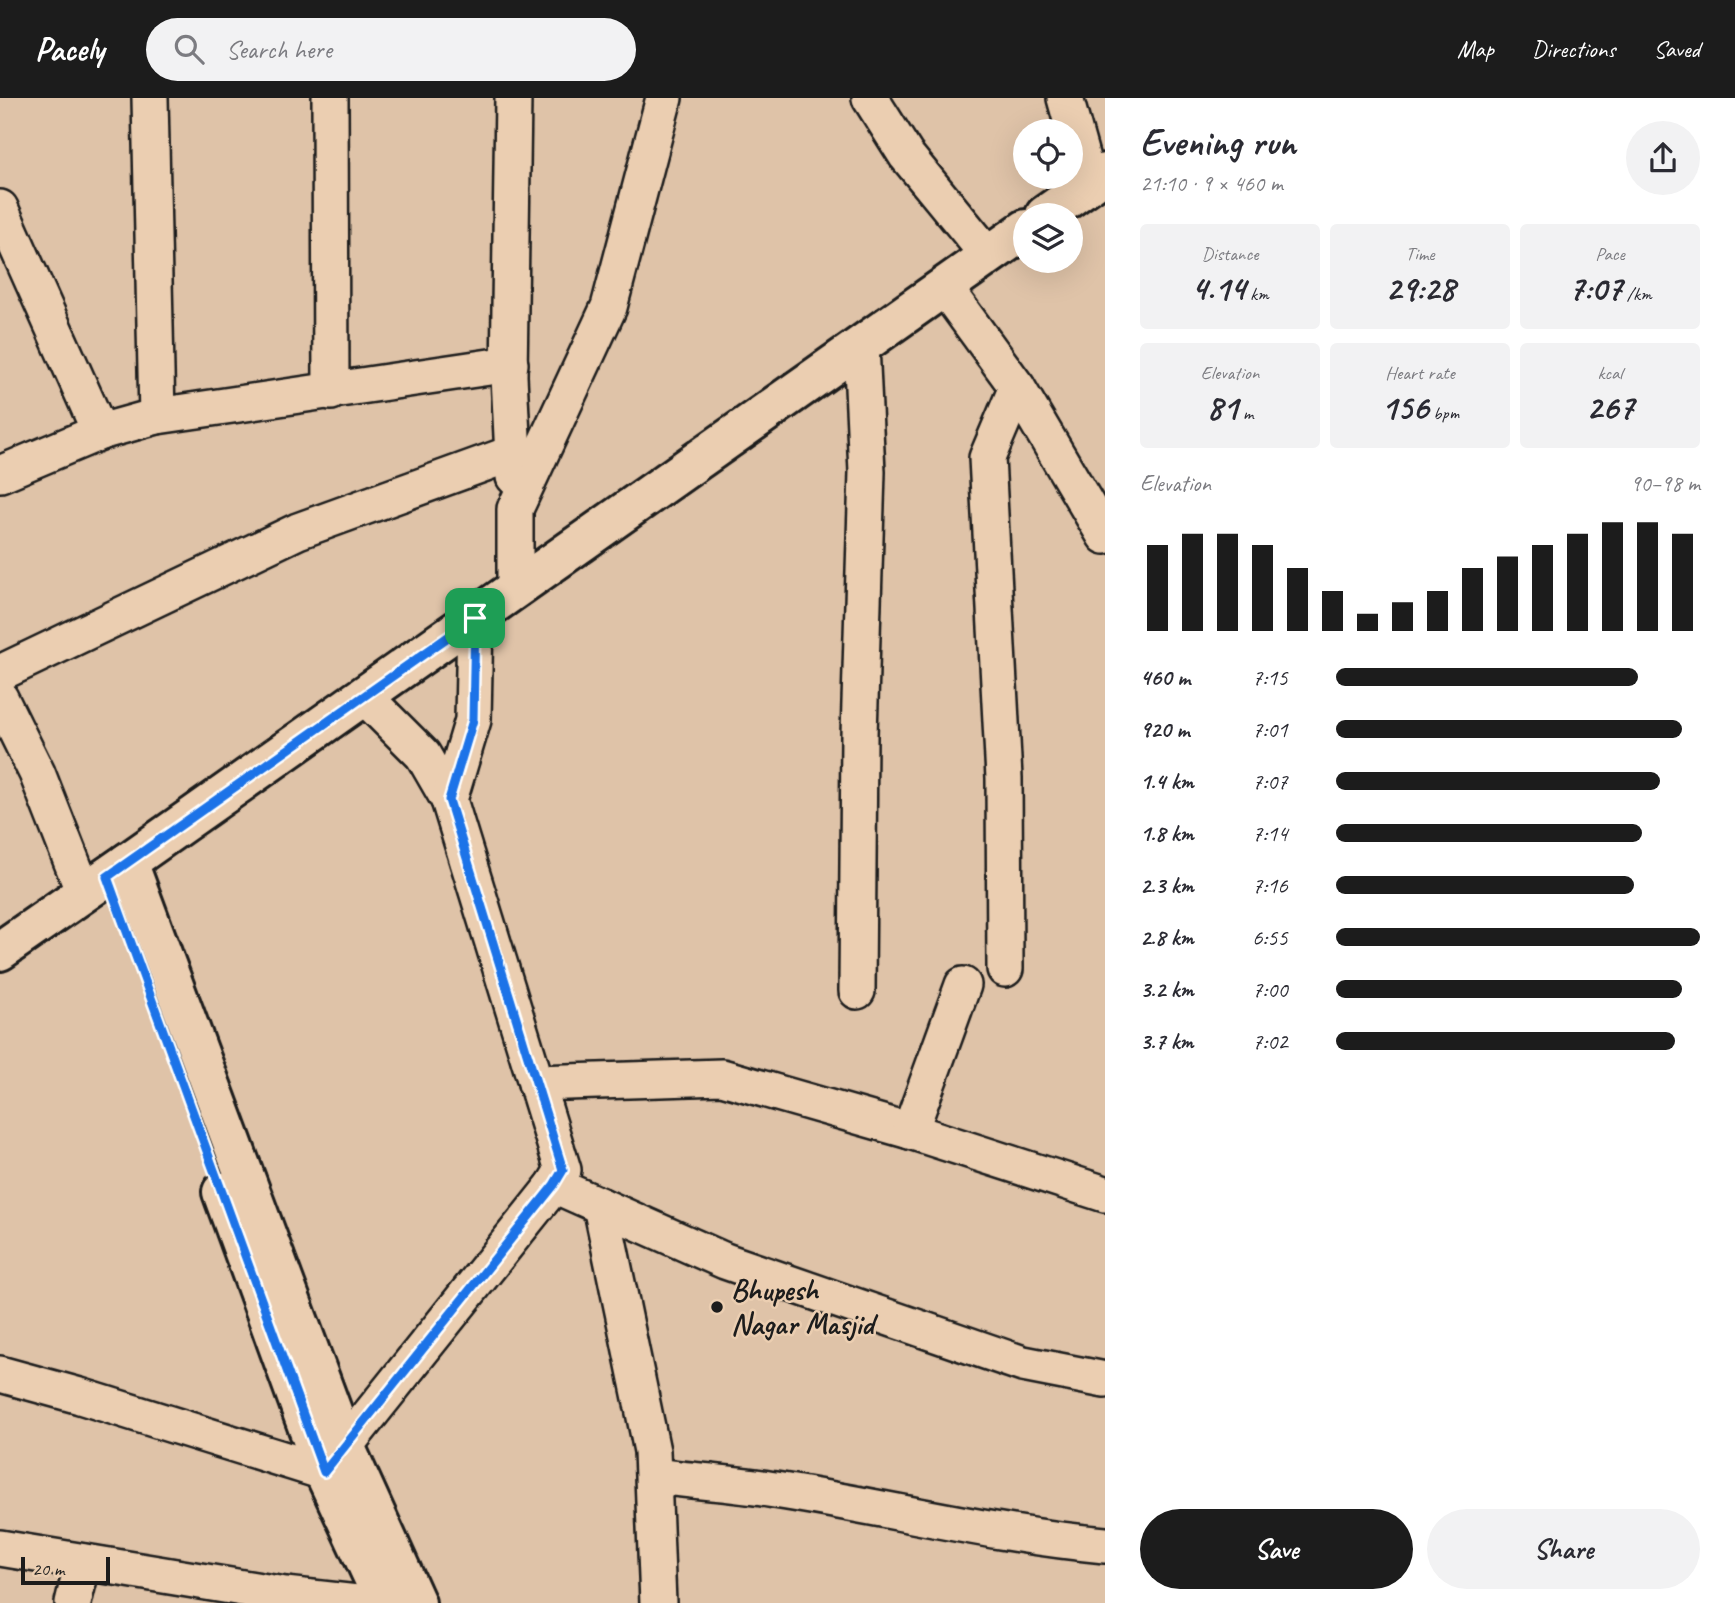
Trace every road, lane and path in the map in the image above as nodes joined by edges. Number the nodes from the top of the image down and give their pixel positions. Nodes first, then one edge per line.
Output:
1 (150, 98) edge
2 (330, 98) edge
3 (513, 98) edge
4 (664, 98) edge
5 (870, 98) edge
6 (1065, 98) edge
7 (1097, 178) edge
8 (1062, 203) edge
9 (0, 208) edge
10 (1013, 238) edge
11 (988, 255) junction
12 (944, 286) junction
13 (861, 345) junction
14 (509, 364) junction
15 (1017, 387) junction
16 (331, 391) junction
17 (158, 416) junction
18 (100, 432) junction
19 (513, 453) junction
20 (0, 474) edge
21 (515, 509) junction
22 (1105, 536) edge
23 (515, 589) junction
24 (475, 618) junction
25 (0, 673) edge
26 (364, 696) junction
27 (0, 698) edge
28 (449, 800) junction
29 (107, 878) junction
30 (0, 951) edge
31 (1005, 969) dead end
32 (962, 985) dead end
33 (857, 992) dead end
34 (536, 1083) junction
35 (910, 1131) junction
36 (554, 1185) junction
37 (1104, 1190) edge
38 (601, 1206) junction
39 (0, 1374) edge
40 (1105, 1380) edge
41 (335, 1459) junction
42 (653, 1476) junction
43 (1105, 1545) edge
44 (0, 1548) edge
45 (83, 1562) junction
46 (73, 1603) edge
47 (357, 1603) edge
48 (385, 1603) edge
49 (416, 1603) edge
50 (658, 1603) edge

1 - 17 street
2 - 16 street
3 - 14 street
4 - 21 street
5 - 11 street
6 - 7 street
7 - 8 street
9 - 18 street
10 - 11 street
11 - 12 street
12 - 13 street
12 - 15 street
13 - 23 street
13 - 33 street
14 - 16 street
14 - 19 street
15 - 22 street
15 - 31 street
16 - 17 street
17 - 18 street
18 - 20 street
19 - 21 street
19 - 25 street
21 - 23 street
23 - 24 street
24 - 26 street
24 - 28 street
26 - 28 street
26 - 29 street
27 - 29 street
28 - 34 street
29 - 30 street
29 - 41 street
32 - 35 street
34 - 35 street
34 - 36 street
35 - 37 street
36 - 38 street
36 - 41 street
38 - 40 street
38 - 42 street
39 - 41 street
41 - 48 street
41 - 49 street
42 - 43 street
42 - 50 street
44 - 45 street
45 - 46 street
45 - 47 street

